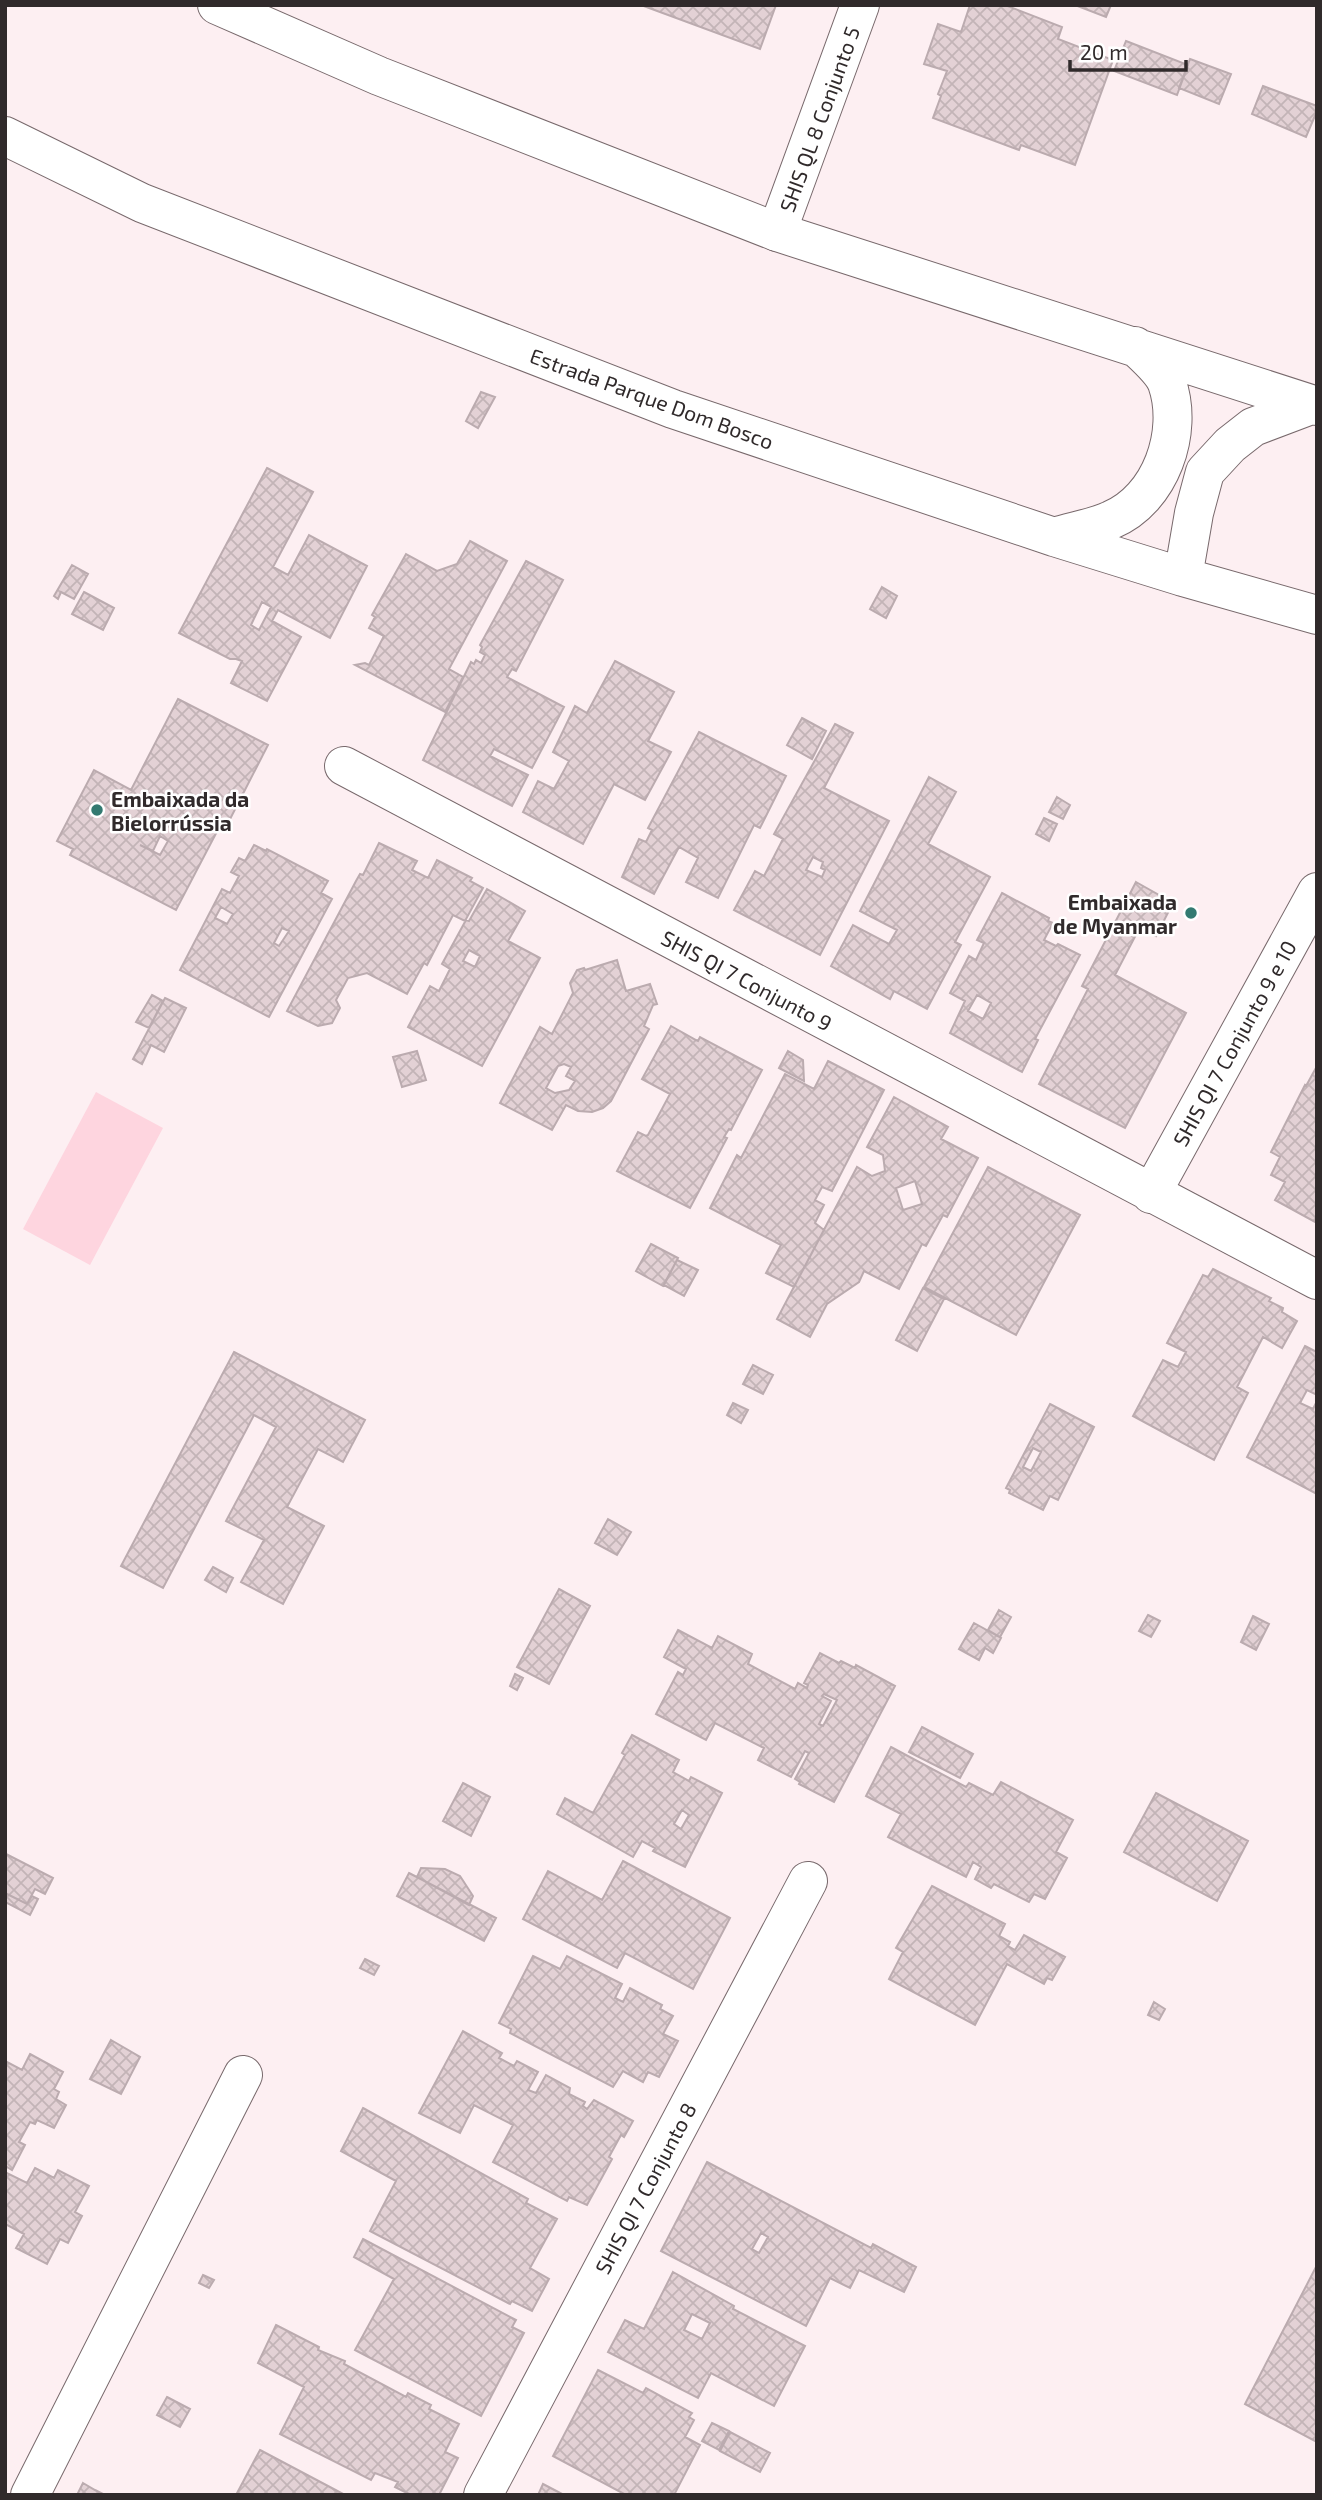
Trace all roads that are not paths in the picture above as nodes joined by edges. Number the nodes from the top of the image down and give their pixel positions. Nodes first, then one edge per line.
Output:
1 (217, 5) edge
2 (860, 5) edge
3 (5, 136) edge
4 (777, 232) junction
5 (1135, 346) junction
6 (1314, 406) edge
7 (1054, 537) junction
8 (1183, 577) junction
9 (1317, 615) edge
10 (344, 766) dead end
11 (1317, 892) edge
12 (1151, 1194) junction
13 (1317, 1280) edge
14 (808, 1881) dead end
15 (243, 2075) dead end
16 (30, 2495) edge
17 (483, 2495) edge

1 - 4 main road
2 - 4 main road, SHIS QL 8 Conjunto 5
3 - 7 main road, Estrada Parque Dom Bosco
4 - 5 main road
5 - 6 main road
5 - 7 main road
6 - 8 main road
7 - 8 main road, Estrada Parque Dom Bosco
8 - 9 main road, Estrada Parque Dom Bosco
10 - 12 main road, SHIS QI 7 Conjunto 9
11 - 12 main road, SHIS QI 7 Conjunto 9 e 10
12 - 13 main road, SHIS QI 7 Conjunto 9
14 - 17 main road, SHIS QI 7 Conjunto 8
15 - 16 main road

